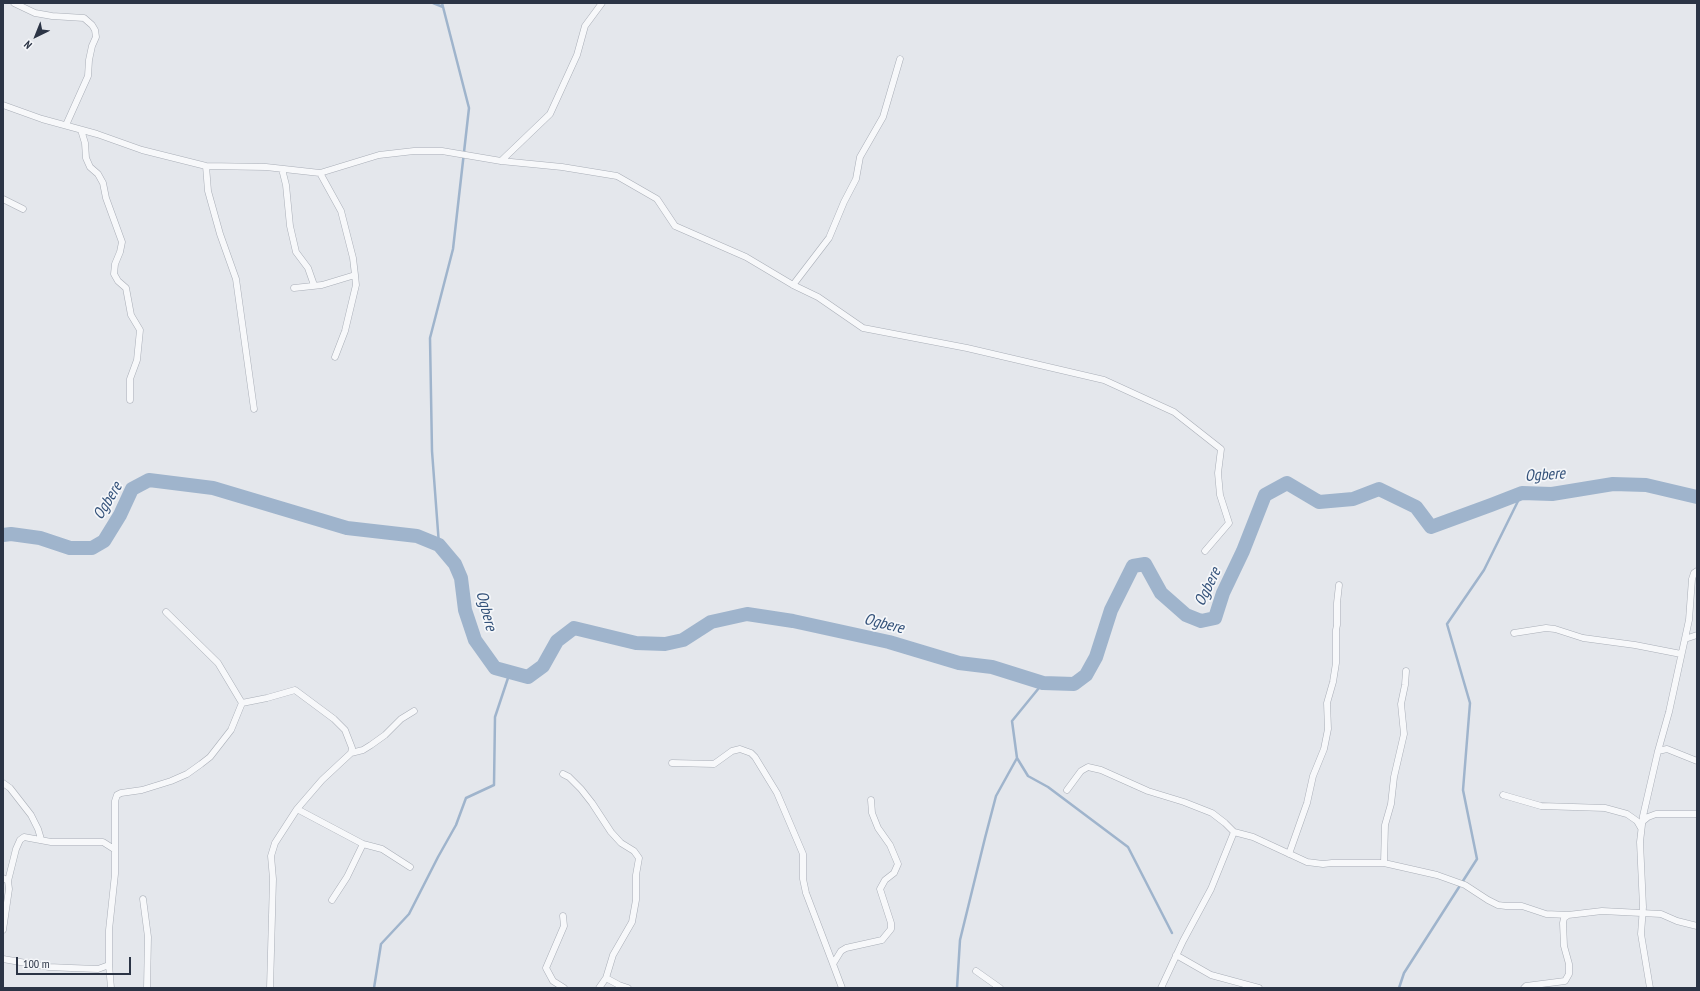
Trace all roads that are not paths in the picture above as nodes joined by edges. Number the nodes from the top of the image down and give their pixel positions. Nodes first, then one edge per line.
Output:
1 (14, 3) edge
2 (602, 3) edge
3 (900, 59) dead end
4 (3, 105) edge
5 (66, 125) junction
6 (81, 130) junction
7 (501, 161) junction
8 (206, 166) junction
9 (282, 169) junction
10 (320, 173) junction
11 (3, 199) edge
12 (23, 209) dead end
13 (355, 275) junction
14 (314, 285) junction
15 (793, 285) junction
16 (294, 288) dead end
17 (336, 357) dead end
18 (130, 400) dead end
19 (254, 409) dead end
20 (1205, 551) dead end
21 (1697, 571) edge
22 (1339, 585) dead end
23 (166, 612) dead end
24 (1514, 633) dead end
25 (1697, 635) edge
26 (1685, 639) junction
27 (1681, 654) junction
28 (1406, 671) dead end
29 (242, 703) junction
30 (414, 711) dead end
31 (1658, 751) junction
32 (351, 753) junction
33 (1697, 761) edge
34 (672, 763) dead end
35 (563, 774) dead end
36 (3, 783) edge
37 (1067, 790) dead end
38 (1503, 795) dead end
39 (871, 800) dead end
40 (297, 809) junction
41 (1697, 814) edge
42 (1642, 825) junction
43 (1234, 832) junction
44 (41, 839) junction
45 (363, 844) junction
46 (114, 849) junction
47 (1289, 854) junction
48 (1384, 863) junction
49 (410, 867) dead end
50 (6, 879) edge
51 (142, 899) dead end
52 (332, 900) dead end
53 (1642, 913) junction
54 (1568, 915) junction
55 (563, 916) dead end
56 (1697, 926) edge
57 (3, 930) edge
58 (1176, 955) junction
59 (3, 959) edge
60 (833, 964) junction
61 (109, 965) junction
62 (976, 971) dead end
63 (606, 978) junction
64 (111, 988) edge
65 (147, 988) edge
66 (270, 988) edge
67 (564, 988) edge
68 (599, 988) edge
69 (628, 988) edge
70 (842, 988) edge
71 (1000, 988) edge
72 (1161, 988) edge
73 (1259, 988) edge
74 (1524, 988) edge
75 (1650, 988) edge

1 - 5 street
2 - 7 street
3 - 15 street
4 - 5 street
5 - 6 street
6 - 8 street
6 - 18 street
7 - 10 street
7 - 15 street
8 - 9 street
8 - 19 street
9 - 10 street
9 - 14 street
10 - 13 street
11 - 12 street
13 - 14 street
13 - 17 street
14 - 16 street
15 - 20 street
21 - 26 street
22 - 47 street
23 - 29 street
24 - 27 street
25 - 26 street
26 - 27 street
27 - 31 street
28 - 48 street
29 - 32 street
29 - 46 street
30 - 32 street
31 - 33 street
31 - 42 street
32 - 40 street
34 - 60 street
35 - 63 street
36 - 44 street
37 - 43 street
38 - 42 street
39 - 60 street
40 - 45 street
40 - 66 street
41 - 42 street
42 - 53 street
43 - 47 street
43 - 58 street
44 - 46 street
44 - 50 street
45 - 49 street
45 - 52 street
46 - 61 street
47 - 48 street
48 - 54 street
50 - 57 street
51 - 65 street
53 - 54 street
53 - 56 street
53 - 75 street
54 - 74 street
55 - 67 street
58 - 72 street
58 - 73 street
59 - 61 street
60 - 70 street
61 - 64 street
62 - 71 street
63 - 68 street
63 - 69 street

